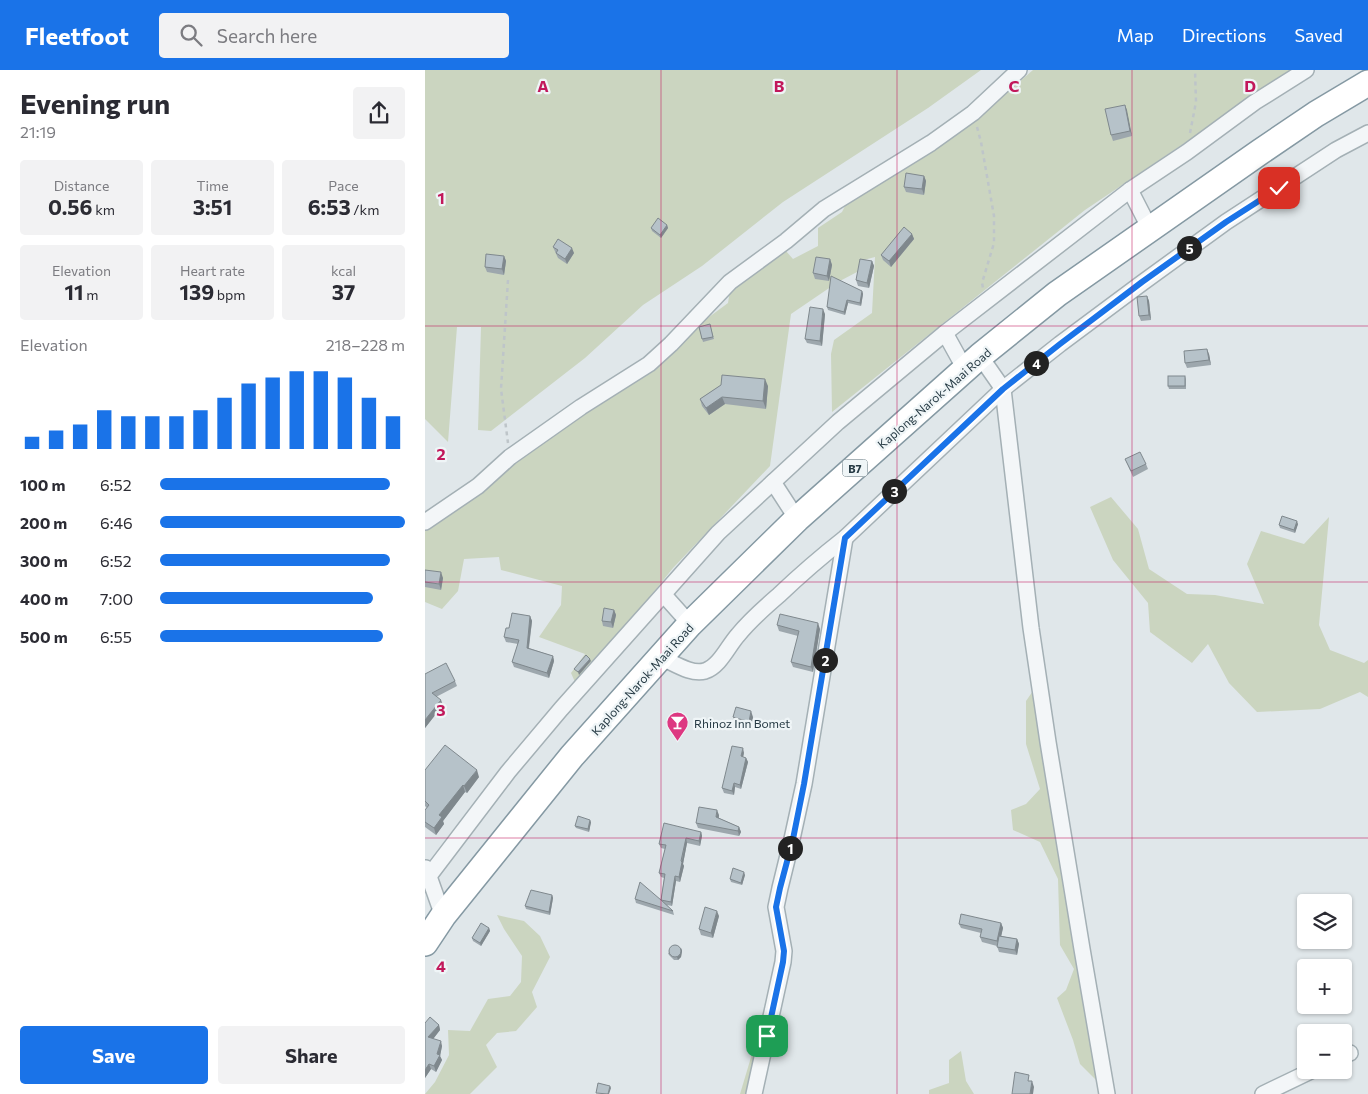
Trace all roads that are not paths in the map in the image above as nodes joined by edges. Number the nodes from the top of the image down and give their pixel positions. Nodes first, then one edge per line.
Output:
1 (1019, 70) edge
2 (1306, 70) edge
3 (1368, 83) edge
4 (1368, 133) edge
5 (1130, 190) junction
6 (1150, 229) junction
7 (945, 333) junction
8 (973, 363) junction
9 (1003, 389) junction
10 (773, 482) junction
11 (797, 519) junction
12 (425, 522) edge
13 (845, 538) junction
14 (664, 595) junction
15 (690, 624) junction
16 (662, 658) junction
17 (427, 870) edge
18 (443, 916) junction
19 (425, 943) edge
20 (1297, 1078) edge
21 (754, 1094) edge
22 (1107, 1094) edge
23 (1263, 1094) edge

1 - 12 street
2 - 5 street
3 - 6 highway, Kaplong-Narok-Maai Road / B7
4 - 9 street
5 - 6 street
5 - 7 street
6 - 8 highway, Kaplong-Narok-Maai Road / B7
7 - 8 street
7 - 10 street
8 - 9 street
8 - 11 highway, Kaplong-Narok-Maai Road / B7
9 - 13 street
9 - 22 street
10 - 11 street
10 - 14 street
11 - 15 highway, Kaplong-Narok-Maai Road / B7
13 - 16 street
13 - 21 street
14 - 15 street
14 - 17 street
15 - 16 highway, Kaplong-Narok-Maai Road / B7
16 - 18 highway, Kaplong-Narok-Maai Road / B7
17 - 18 street
18 - 19 highway, Kaplong-Narok-Maai Road / B7
20 - 23 street

